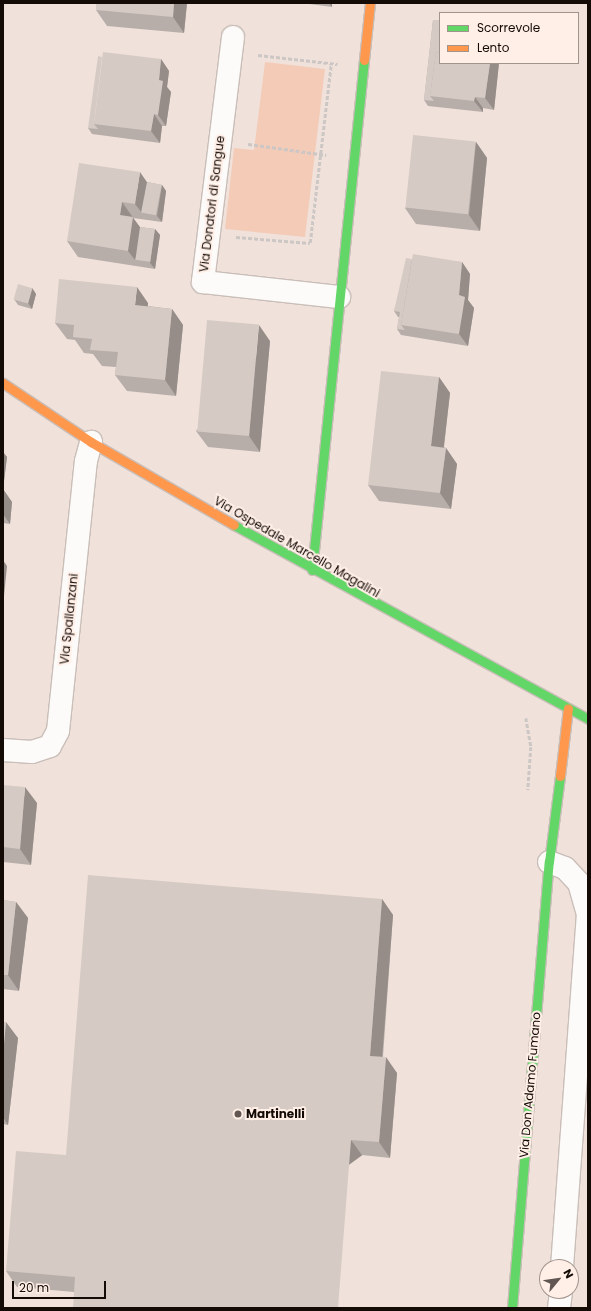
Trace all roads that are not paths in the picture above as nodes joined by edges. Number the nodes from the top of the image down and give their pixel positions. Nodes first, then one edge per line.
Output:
1 (370, 3) edge
2 (232, 45) road end
3 (339, 297) junction
4 (3, 383) edge
5 (91, 442) junction
6 (312, 570) junction
7 (568, 708) junction
8 (588, 719) edge
9 (3, 750) edge
10 (549, 862) junction
11 (588, 915) edge
12 (563, 1259) edge
13 (512, 1308) edge

1 - 3 street
2 - 3 street, Via Donatori di Sangue
3 - 6 street
4 - 5 street, Via Ospedale Marcello Magalini
5 - 6 street, Via Ospedale Marcello Magalini
5 - 9 street, Via Spallanzani
6 - 7 street, Via Ospedale Marcello Magalini
7 - 8 street, Via Ospedale Marcello Magalini
7 - 10 street, Via Don Adamo Fumano
10 - 11 street
10 - 13 street, Via Don Adamo Fumano
11 - 12 street

